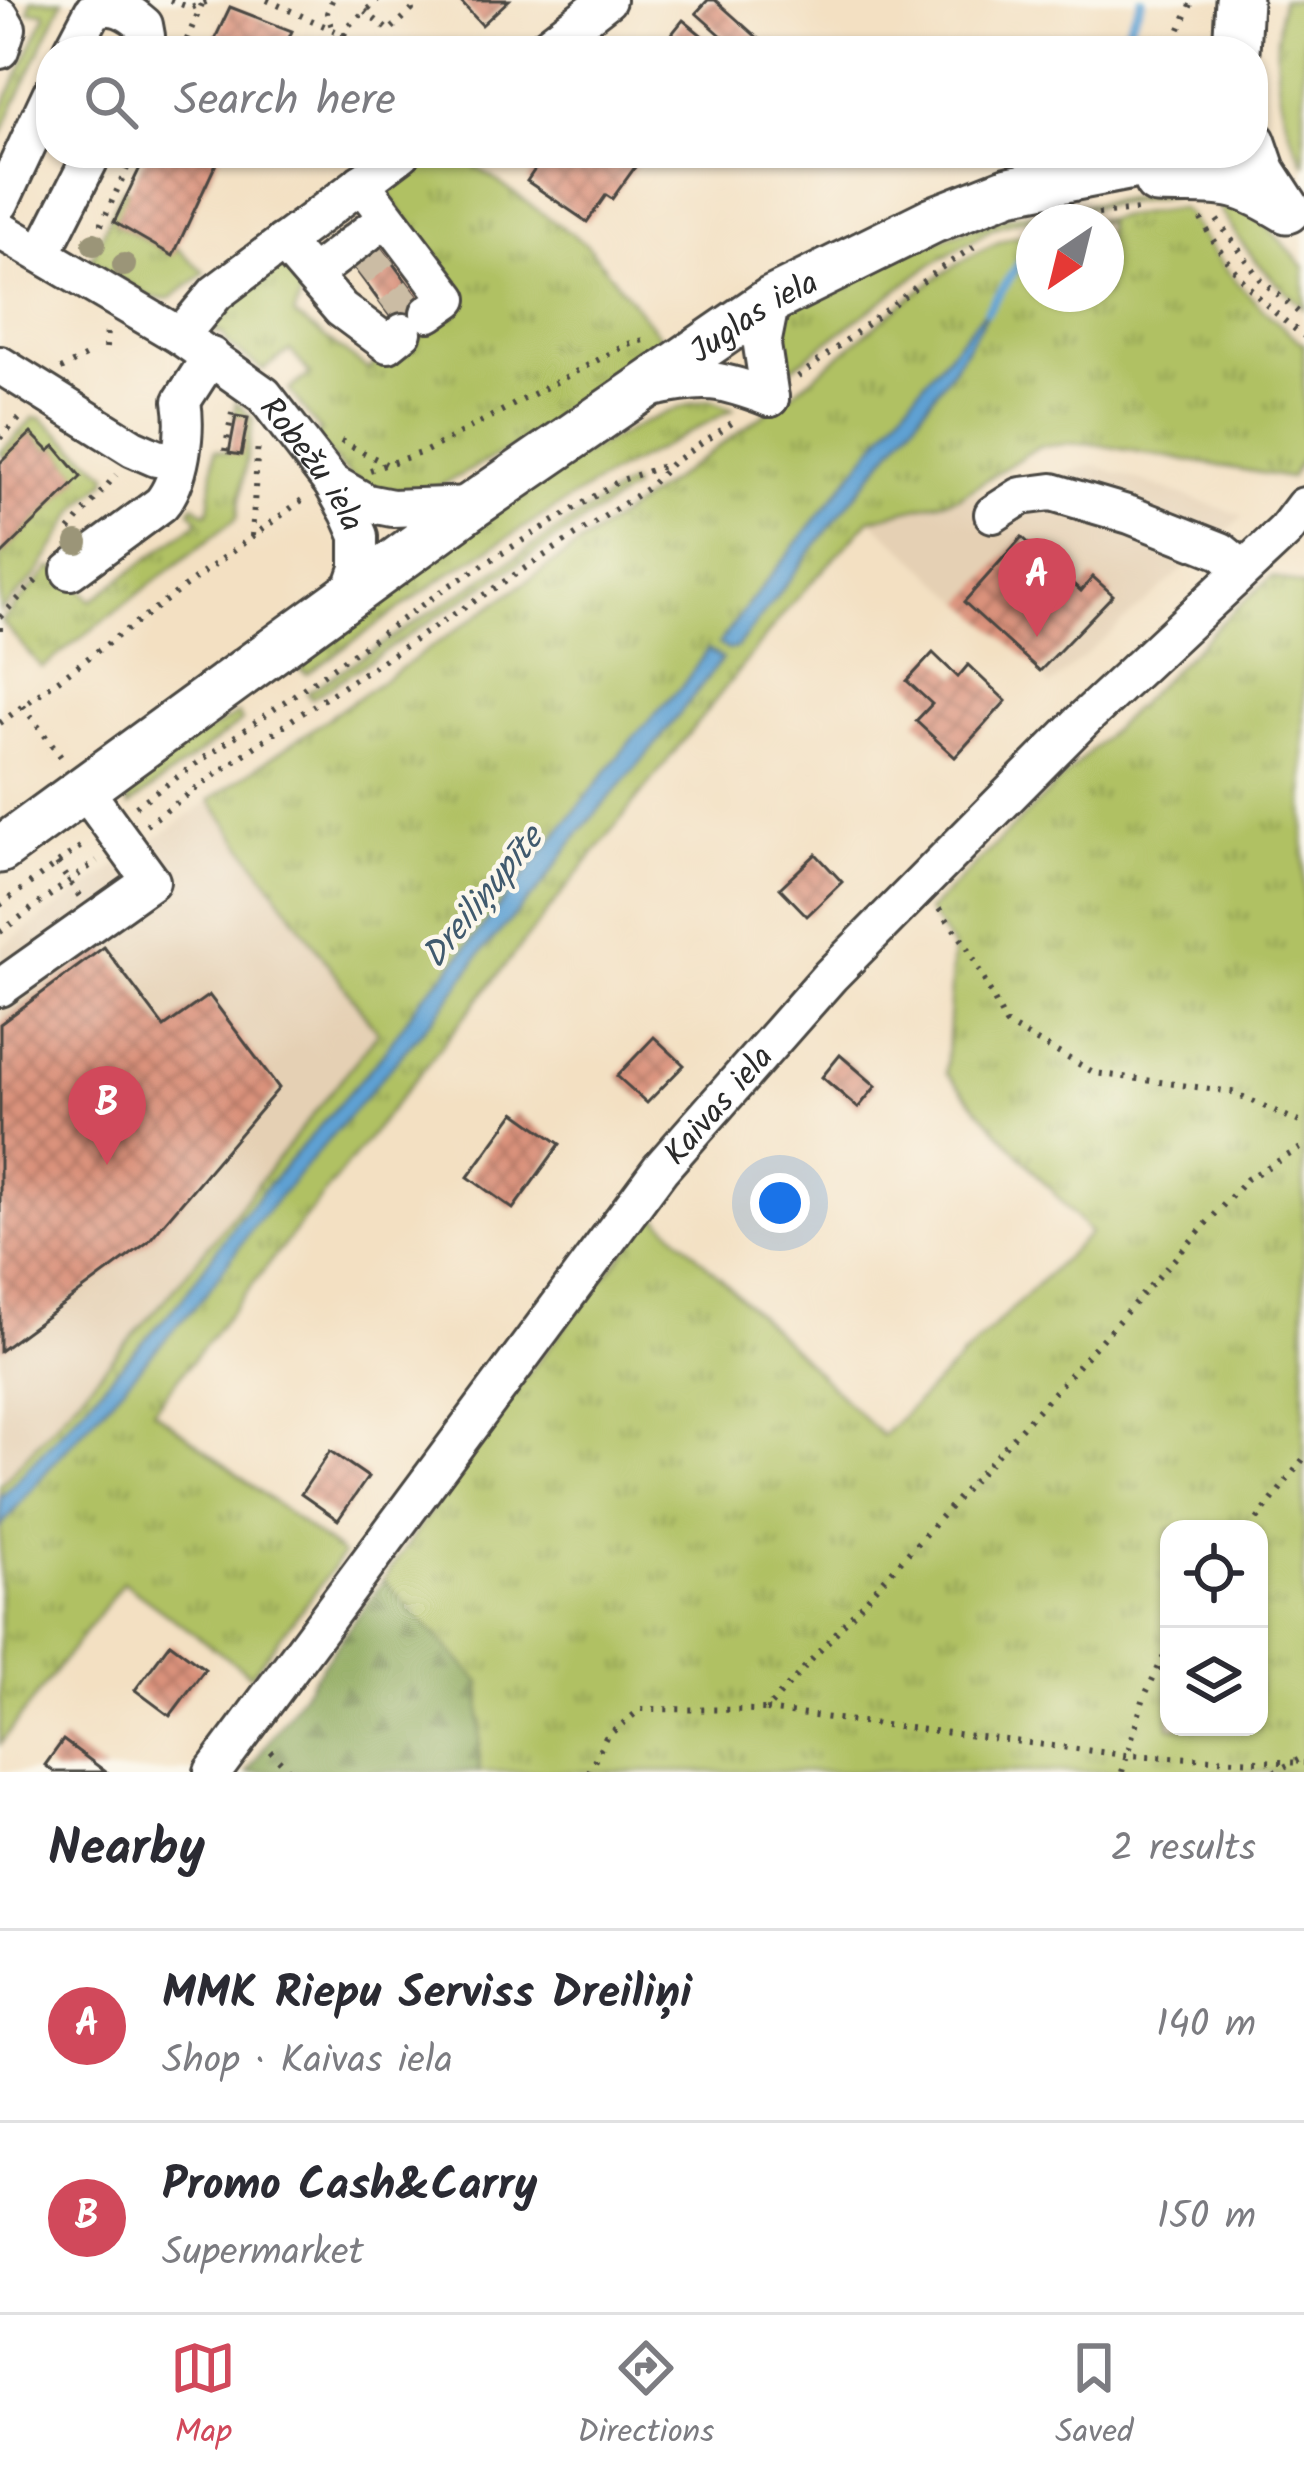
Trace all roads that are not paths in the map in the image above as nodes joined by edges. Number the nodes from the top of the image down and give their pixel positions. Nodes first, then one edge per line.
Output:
1 (607, 0) edge
2 (0, 16) edge
3 (80, 36) edge
4 (146, 36) edge
5 (560, 36) edge
6 (0, 50) edge
7 (36, 126) edge
8 (85, 168) edge
9 (382, 168) edge
10 (1080, 168) edge
11 (1118, 168) edge
12 (1058, 179) junction
13 (361, 183) junction
14 (1277, 189) edge
15 (0, 203) edge
16 (0, 230) edge
17 (283, 242) junction
18 (42, 254) junction
19 (770, 300) junction
20 (180, 336) junction
21 (211, 356) junction
22 (0, 365) edge
23 (632, 393) junction
24 (178, 461) junction
25 (322, 488) junction
26 (473, 505) junction
27 (1304, 506) edge
28 (993, 514) dead end
29 (1243, 569) junction
30 (70, 571) dead end
31 (349, 596) junction
32 (105, 818) junction
33 (0, 850) edge
34 (0, 988) edge
35 (213, 1772) edge

1 - 5 street
2 - 6 street
3 - 4 street
7 - 15 street
8 - 18 street
9 - 13 street
10 - 12 main road, Juglas iela
11 - 12 main road, Juglas iela
12 - 14 main road, Juglas iela
12 - 19 main road, Juglas iela
13 - 17 street
13 - 17 street
16 - 18 street, Robežu iela
17 - 20 street
18 - 20 street, Robežu iela
19 - 23 main road, Juglas iela
19 - 23 street
20 - 21 street, Robežu iela
21 - 24 street
21 - 25 street, Robežu iela
22 - 24 street
23 - 26 main road, Juglas iela
24 - 30 street
25 - 26 street
25 - 31 street, Robežu iela
26 - 31 main road, Juglas iela
27 - 29 street, Kaivas iela
28 - 29 street
29 - 35 street, Kaivas iela
31 - 32 main road, Juglas iela
32 - 33 main road, Juglas iela
32 - 34 street

